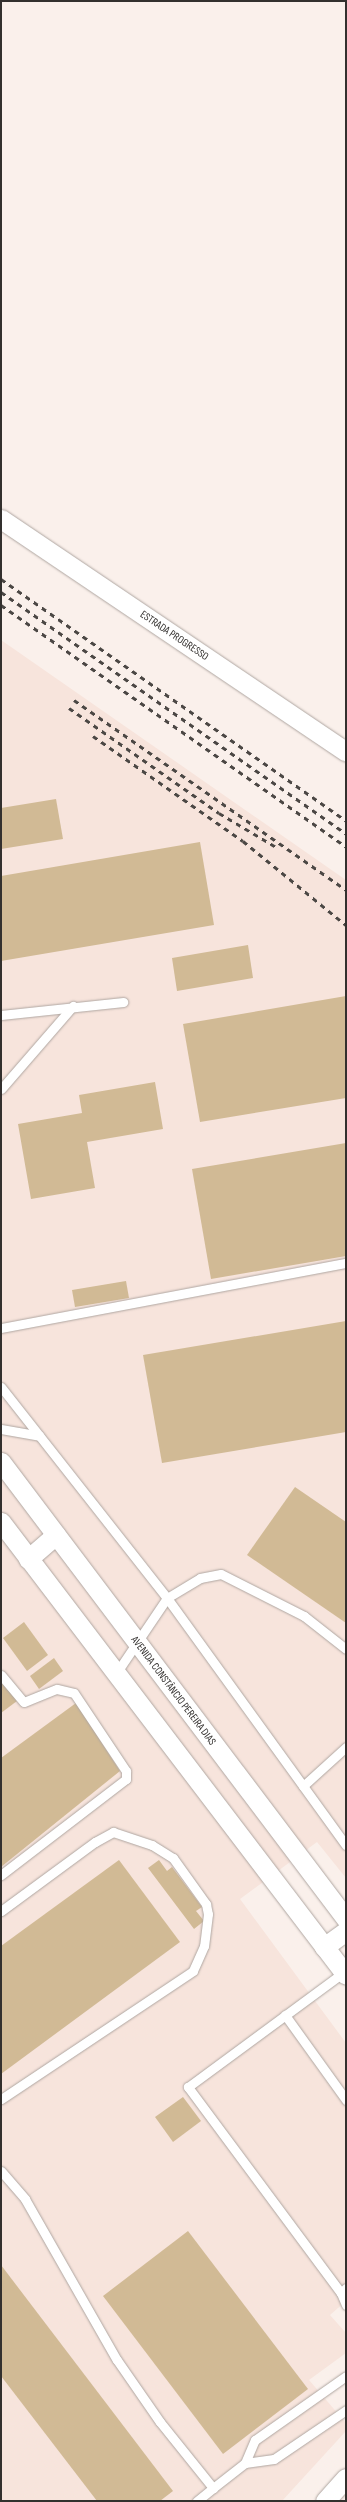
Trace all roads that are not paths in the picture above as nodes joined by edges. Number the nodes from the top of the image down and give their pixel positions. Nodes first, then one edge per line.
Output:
1 (1, 519) edge
2 (346, 752) edge
3 (123, 1002) dead end
4 (73, 1006) junction
5 (1, 1015) edge
6 (1, 1089) edge
7 (346, 1263) edge
8 (1, 1328) edge
9 (1, 1387) edge
10 (1, 1430) edge
11 (39, 1436) junction
12 (1, 1462) edge
13 (1, 1522) edge
14 (56, 1535) junction
15 (28, 1559) junction
16 (167, 1598) junction
17 (137, 1643) junction
18 (346, 1649) edge
19 (117, 1672) junction
20 (1, 1675) edge
21 (346, 1747) edge
22 (303, 1786) junction
23 (346, 1845) edge
24 (1, 1875) edge
25 (1, 1911) edge
26 (346, 1920) edge
27 (346, 1931) edge
28 (324, 1947) junction
29 (345, 1974) edge
30 (285, 2015) junction
31 (1, 2099) edge
32 (346, 2100) edge
33 (1, 2171) edge
34 (343, 2290) edge
35 (346, 2305) edge
36 (346, 2376) edge
37 (346, 2410) edge
38 (245, 2463) junction
39 (346, 2478) edge
40 (213, 2488) junction
41 (197, 2501) edge
42 (325, 2501) edge

1 - 2 street, ESTRADA PROGRESSO
3 - 4 lane
4 - 5 lane
4 - 6 lane
7 - 8 lane
9 - 11 lane
10 - 11 lane
11 - 16 lane
12 - 14 street, AVENIDA CONSTÂNCIO PEREIRA DIAS
13 - 15 street
14 - 15 street
14 - 17 street, AVENIDA CONSTÂNCIO PEREIRA DIAS
15 - 19 street
16 - 17 lane
16 - 18 lane
16 - 22 lane
17 - 19 lane
17 - 26 street, AVENIDA CONSTÂNCIO PEREIRA DIAS
19 - 28 street
20 - 24 lane
21 - 22 lane
22 - 23 lane
25 - 31 lane
27 - 28 street
28 - 29 street
29 - 30 lane
30 - 32 lane
30 - 34 lane
33 - 40 lane
34 - 35 lane
36 - 38 lane
37 - 38 lane
38 - 40 lane
39 - 42 street
40 - 41 lane

